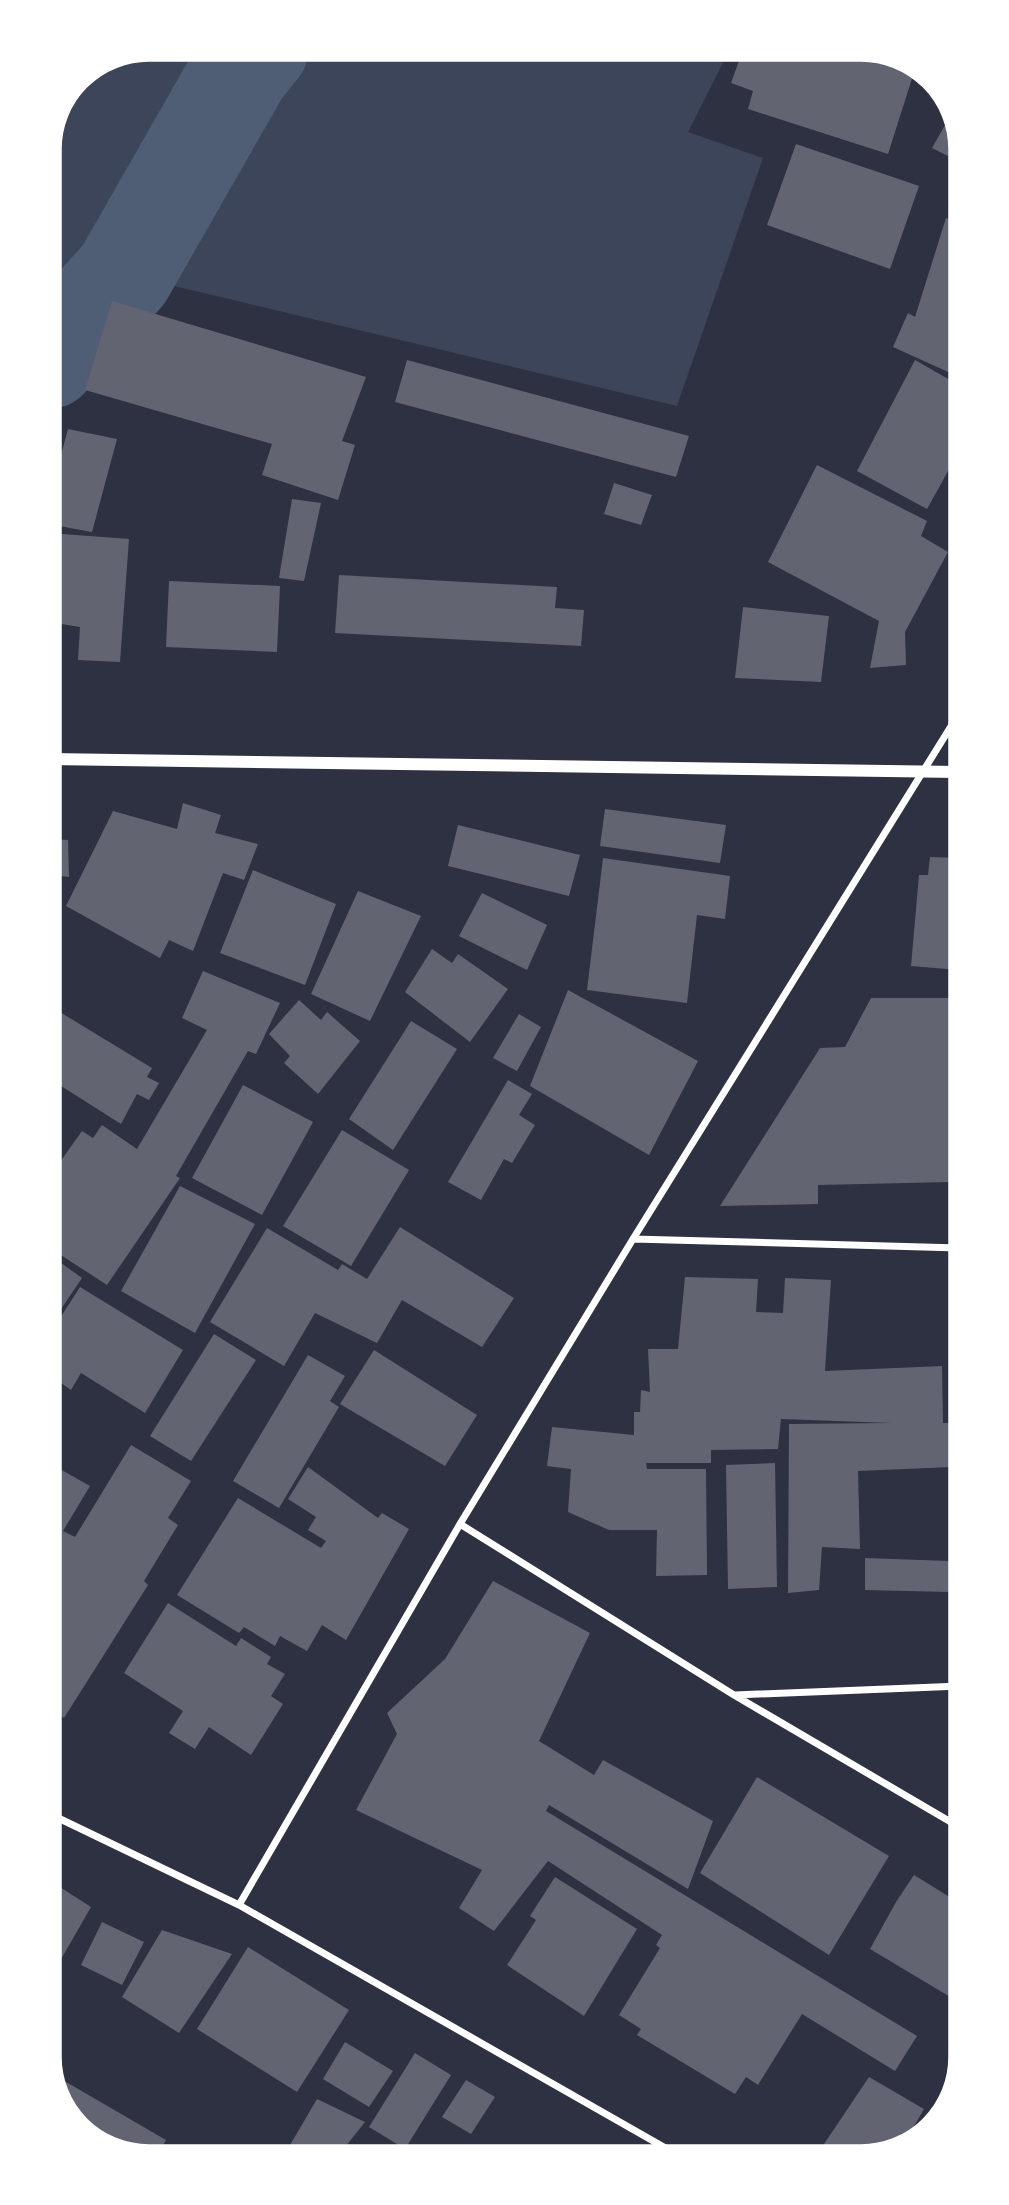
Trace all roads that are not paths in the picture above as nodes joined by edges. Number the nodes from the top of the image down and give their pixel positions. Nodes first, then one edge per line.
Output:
1 (950, 727) edge
2 (60, 759) edge
3 (950, 772) edge
4 (920, 773) junction
5 (633, 1240) junction
6 (950, 1248) edge
7 (460, 1524) junction
8 (950, 1686) edge
9 (734, 1695) junction
10 (60, 1819) edge
11 (950, 1822) edge
12 (239, 1905) junction
13 (661, 2146) edge

1 - 4 street
2 - 4 street
3 - 4 street
4 - 5 street
5 - 6 street
5 - 7 street
7 - 9 street
7 - 12 street
8 - 9 street
9 - 11 street
10 - 12 street
12 - 13 street

